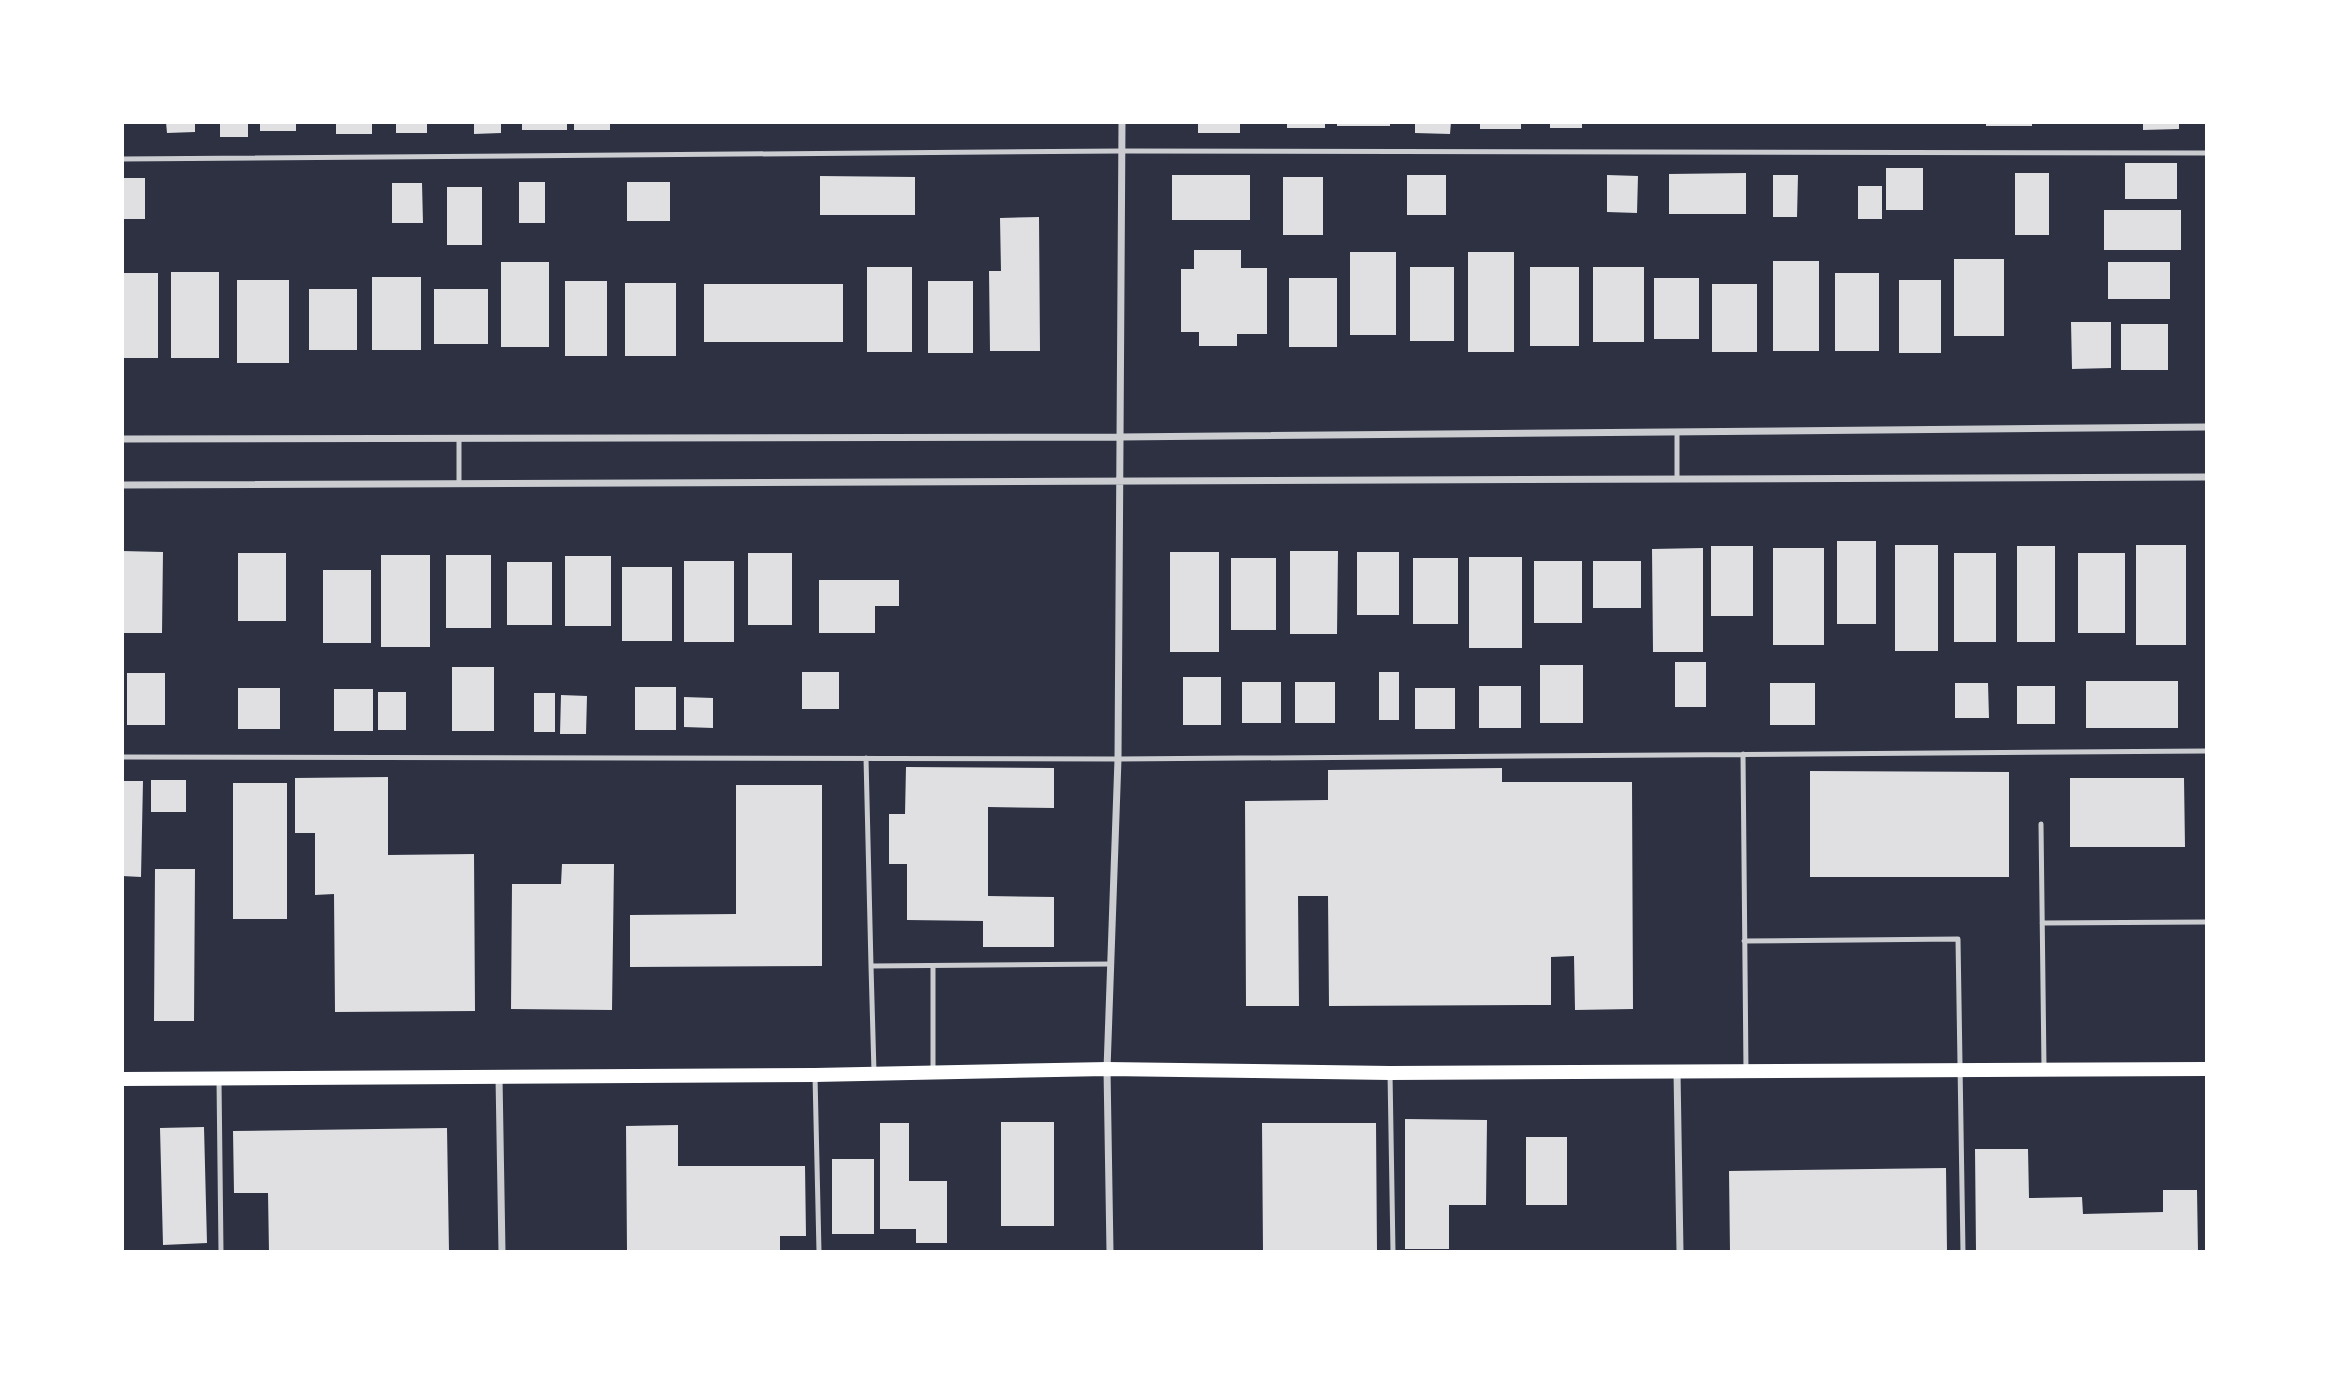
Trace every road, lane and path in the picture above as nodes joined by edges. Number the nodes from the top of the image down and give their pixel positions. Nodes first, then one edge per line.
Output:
1 (1122, 122) edge
2 (1122, 151) junction
3 (2207, 153) edge
4 (122, 159) edge
5 (2207, 427) edge
6 (1677, 432) junction
7 (1120, 437) junction
8 (459, 438) junction
9 (122, 439) edge
10 (2207, 477) edge
11 (1677, 479) junction
12 (1119, 481) junction
13 (459, 483) junction
14 (122, 485) edge
15 (2207, 751) edge
16 (1743, 754) junction
17 (122, 757) edge
18 (866, 758) junction
19 (1118, 759) junction
20 (2041, 824) dead end
21 (2207, 922) edge
22 (2042, 923) junction
23 (1744, 941) junction
24 (1111, 964) junction
25 (871, 966) junction
26 (933, 967) junction
27 (1107, 1069) junction
28 (2207, 1069) edge
29 (1959, 1070) junction
30 (2044, 1070) junction
31 (1746, 1071) junction
32 (1677, 1072) junction
33 (1390, 1073) junction
34 (874, 1074) junction
35 (933, 1074) junction
36 (815, 1075) junction
37 (499, 1077) junction
38 (122, 1079) edge
39 (219, 1079) junction
40 (221, 1251) edge
41 (502, 1251) edge
42 (818, 1251) edge
43 (1110, 1251) edge
44 (1393, 1251) edge
45 (1680, 1251) edge
46 (1963, 1251) edge

1 - 2 street
2 - 3 lane
2 - 4 lane
2 - 7 street
5 - 6 street
6 - 7 street
6 - 11 lane
7 - 8 street
7 - 12 street
8 - 9 street
8 - 13 lane
10 - 11 street
11 - 12 street
12 - 13 street
12 - 19 street
13 - 14 street
15 - 16 lane
16 - 19 lane
16 - 23 lane
17 - 18 lane
18 - 19 lane
18 - 25 lane
19 - 24 street
20 - 22 lane
21 - 22 lane
22 - 30 lane
23 - 29 lane
23 - 31 lane
24 - 26 lane
24 - 27 street
25 - 26 lane
25 - 34 lane
26 - 35 lane
27 - 33 main road
27 - 35 main road
27 - 43 street
28 - 30 main road
29 - 30 main road
29 - 31 main road
29 - 46 lane
31 - 32 main road
32 - 33 main road
32 - 45 street
33 - 44 lane
34 - 35 main road
34 - 36 main road
36 - 37 main road
36 - 42 lane
37 - 39 main road
37 - 41 street
38 - 39 main road
39 - 40 lane

